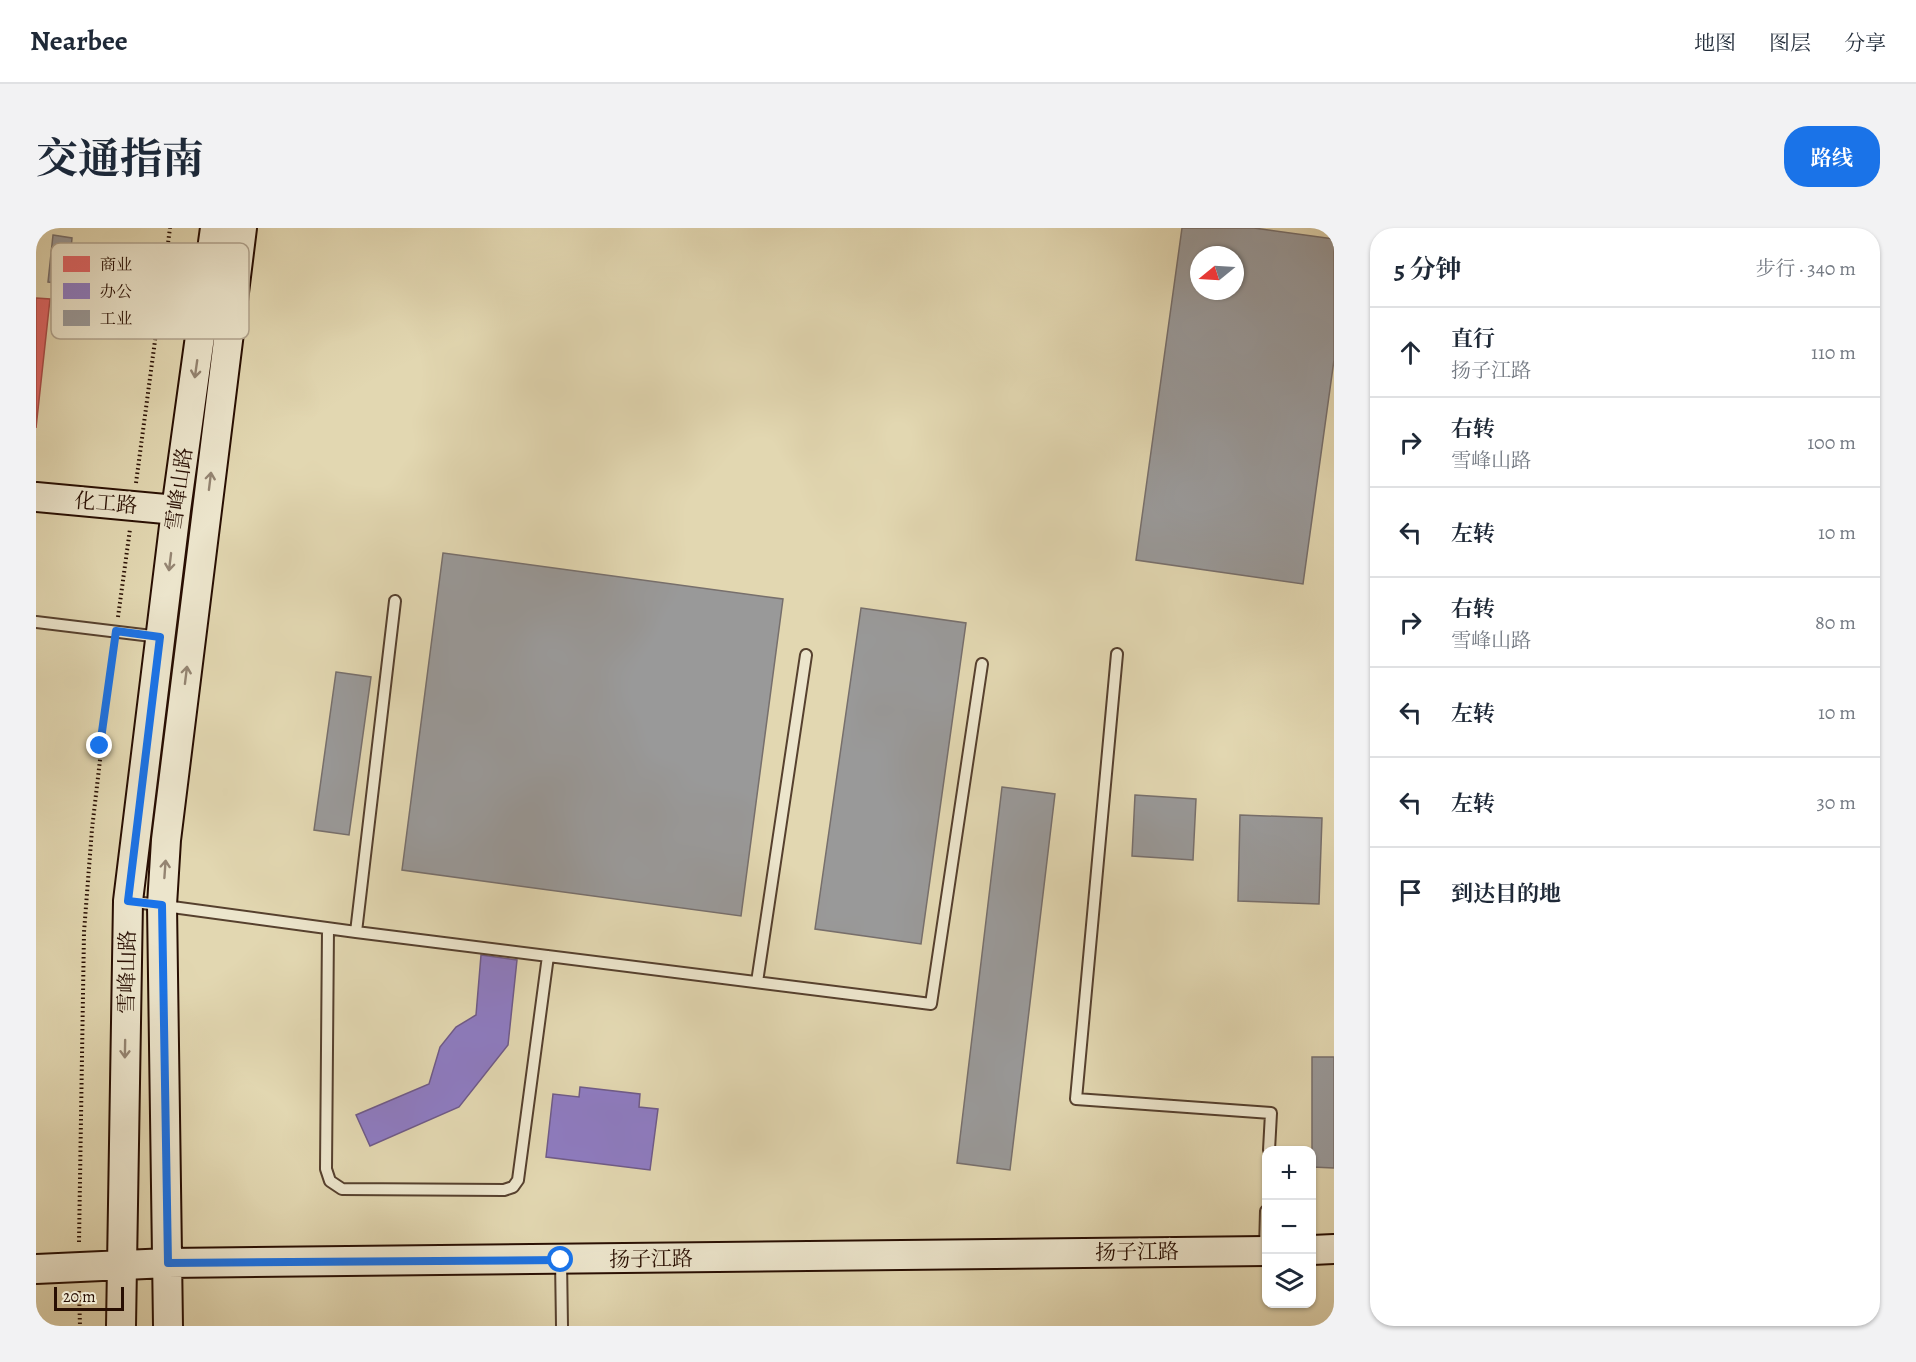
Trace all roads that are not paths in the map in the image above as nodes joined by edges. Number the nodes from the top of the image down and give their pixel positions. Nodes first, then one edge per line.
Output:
1 (215, 228) edge
2 (242, 228) edge
3 (213, 243) edge
4 (240, 243) edge
5 (200, 339) edge
6 (228, 339) edge
7 (36, 497) edge
8 (176, 510) junction
9 (395, 601) dead end
10 (36, 622) edge
11 (160, 637) junction
12 (1117, 654) dead end
13 (806, 655) dead end
14 (982, 664) dead end
15 (128, 901) junction
16 (162, 905) junction
17 (328, 929) junction
18 (356, 932) junction
19 (548, 957) junction
20 (757, 982) junction
21 (1269, 1146) edge
22 (1316, 1250) edge
23 (1334, 1250) edge
24 (1262, 1251) edge
25 (561, 1260) junction
26 (168, 1263) junction
27 (121, 1264) junction
28 (36, 1269) edge
29 (121, 1326) edge
30 (168, 1326) edge
31 (562, 1326) edge

1 -> 3 main road, 雪峰山路
4 -> 2 main road, 雪峰山路
5 -> 8 main road, 雪峰山路
16 -> 6 main road, 雪峰山路
7 - 8 main road, 化工路
8 -> 11 main road, 雪峰山路
9 - 18 lane
10 - 11 lane
11 - 15 main road, 雪峰山路
12 - 21 lane
13 - 20 lane
14 - 20 lane
15 - 16 lane
15 -> 27 main road, 雪峰山路
16 - 17 lane
16 - 26 main road, 雪峰山路
17 - 18 lane
17 - 19 lane
18 - 19 lane
19 - 20 lane
22 - 23 main road
24 - 25 main road, 扬子江路
25 - 26 main road, 扬子江路
25 - 31 lane
26 - 27 main road, 扬子江路
26 - 30 main road, 雪峰山路
27 - 28 main road, 扬子江路
27 - 29 main road, 雪峰山路

